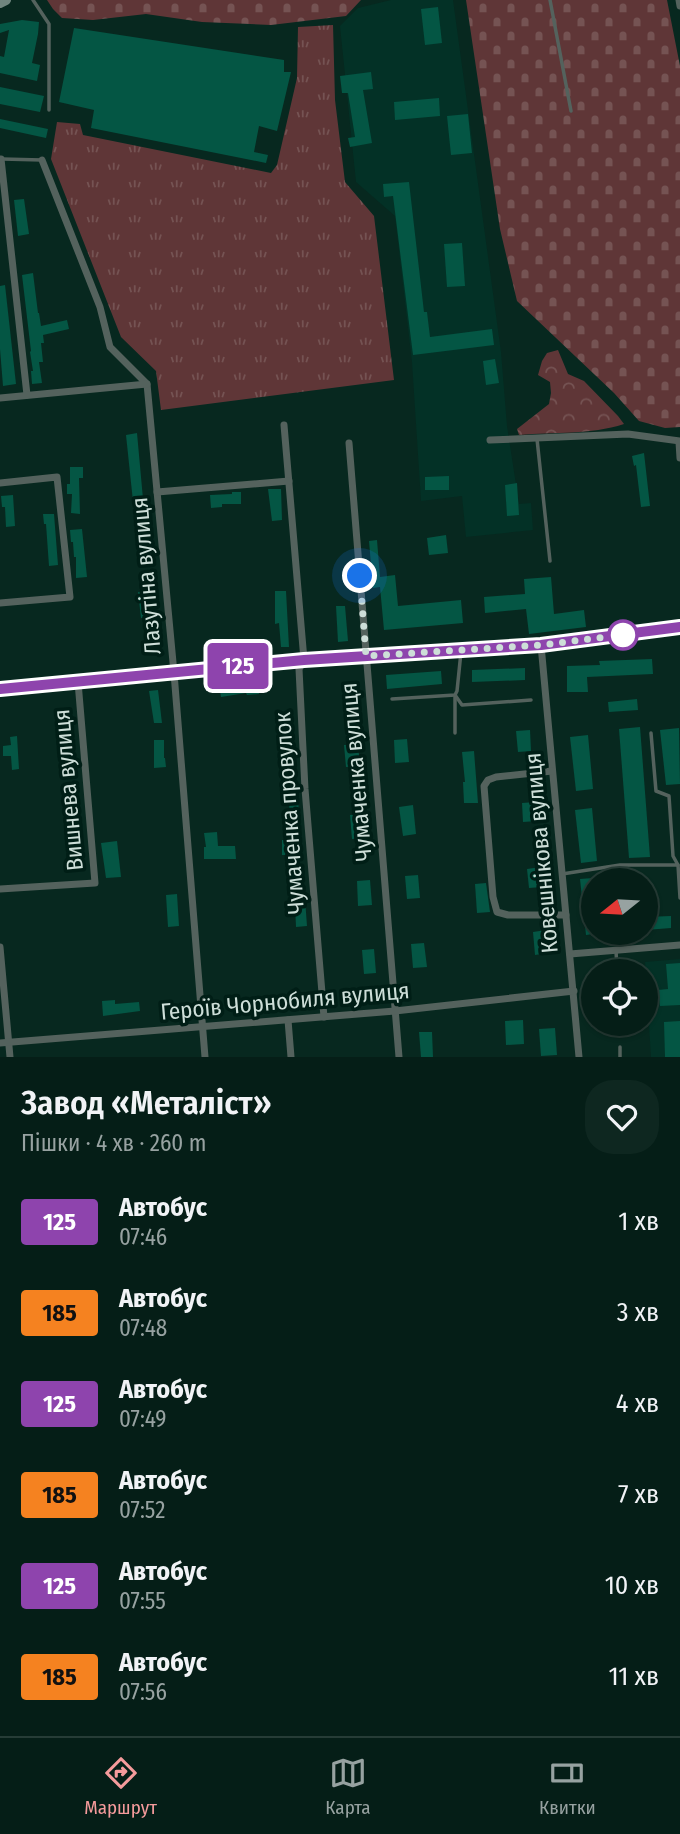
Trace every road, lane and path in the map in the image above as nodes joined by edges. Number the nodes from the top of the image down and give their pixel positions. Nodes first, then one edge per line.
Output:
1 (6, 0) edge
2 (33, 0) edge
3 (550, 0) edge
4 (679, 0) edge
5 (0, 3) edge
6 (680, 6) edge
7 (49, 110) dead end
8 (572, 111) dead end
9 (1, 159) edge
10 (42, 160) joint
11 (147, 384) junction
12 (27, 395) junction
13 (0, 398) edge
14 (284, 425) dead end
15 (537, 439) junction
16 (490, 440) dead end
17 (679, 442) edge
18 (349, 443) dead end
19 (680, 458) edge
20 (289, 481) junction
21 (0, 483) edge
22 (157, 492) junction
23 (550, 561) dead end
24 (0, 603) edge
25 (680, 627) edge
26 (541, 645) junction
27 (461, 650) junction
28 (366, 656) junction
29 (304, 660) junction
30 (174, 673) junction
31 (78, 682) junction
32 (0, 689) edge
33 (455, 695) junction
34 (392, 699) dead end
35 (531, 700) dead end
36 (455, 733) dead end
37 (651, 733) dead end
38 (552, 771) junction
39 (679, 865) edge
40 (562, 874) junction
41 (0, 889) edge
42 (680, 898) edge
43 (566, 915) junction
44 (680, 945) edge
45 (0, 947) edge
46 (616, 950) junction
47 (570, 954) junction
48 (616, 959) edge
49 (573, 991) junction
50 (395, 1011) junction
51 (324, 1017) junction
52 (288, 1020) junction
53 (203, 1028) junction
54 (4, 1042) edge
55 (620, 1047) dead end
56 (10, 1057) edge
57 (205, 1057) edge
58 (291, 1057) edge
59 (399, 1057) edge
60 (579, 1057) edge
61 (620, 1057) edge

1 - 5 street
2 - 7 lane
3 - 8 lane
4 - 6 street
9 - 10 lane
9 - 12 street
10 - 11 street
11 - 12 street
11 - 22 street, Лазутіна вулиця
12 - 13 street
14 - 20 street, Чумаченка провулок
15 - 16 street
15 - 17 street
15 - 23 lane
17 - 19 street
18 - 28 street, Чумаченка вулиця
20 - 22 street
20 - 29 street, Чумаченка провулок
21 - 24 street
22 - 30 street, Лазутіна вулиця
25 - 26 street
26 - 27 street
26 - 38 street, Ковешнікова вулиця
27 - 28 street
27 - 33 lane
28 - 29 street
28 - 50 street, Чумаченка вулиця
29 - 30 street
29 - 51 street, Чумаченка провулок
30 - 31 street
30 - 53 street, Лазутіна вулиця
31 - 32 street
31 - 41 street, Вишнева вулиця
33 - 34 lane
33 - 35 lane
33 - 36 lane
37 - 39 lane
38 - 40 street, Ковешнікова вулиця
38 - 43 street
39 - 40 lane
39 - 42 lane
40 - 43 street, Ковешнікова вулиця
43 - 47 street, Ковешнікова вулиця
44 - 46 street
45 - 54 street
46 - 47 street
46 - 48 lane
47 - 49 street, Ковешнікова вулиця
49 - 50 street, Героїв Чорнобиля вулиця
49 - 60 street, Ковешнікова вулиця
50 - 51 street, Героїв Чорнобиля вулиця
50 - 59 street, Чумаченка вулиця
51 - 52 street, Героїв Чорнобиля вулиця
52 - 53 street, Героїв Чорнобиля вулиця
52 - 58 street
53 - 54 street, Героїв Чорнобиля вулиця
53 - 57 street, Лазутіна вулиця
54 - 56 street
55 - 61 lane

